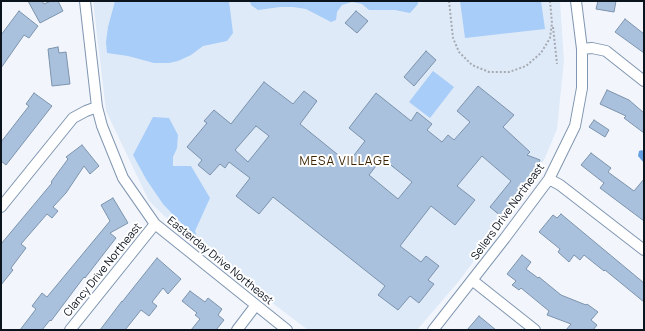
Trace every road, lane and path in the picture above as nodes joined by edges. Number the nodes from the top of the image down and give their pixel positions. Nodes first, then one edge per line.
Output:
1 (85, 1) edge
2 (449, 1) edge
3 (550, 1) edge
4 (576, 1) edge
5 (552, 23) junction
6 (582, 49) junction
7 (558, 64) dead end
8 (644, 81) edge
9 (97, 107) junction
10 (549, 179) junction
11 (1, 207) edge
12 (155, 224) junction
13 (644, 250) edge
14 (472, 280) junction
15 (256, 305) junction
16 (70, 330) edge
17 (236, 330) edge
18 (287, 330) edge
19 (433, 330) edge
20 (535, 330) edge

1 - 9 street, Easterday Drive Northeast
2 - 5 path
3 - 5 path
4 - 6 street, Sellers Drive Northeast
5 - 7 path
6 - 8 street
6 - 10 street, Sellers Drive Northeast
9 - 11 street
9 - 12 street, Easterday Drive Northeast
10 - 13 street
10 - 14 street, Sellers Drive Northeast
12 - 15 street, Easterday Drive Northeast
12 - 16 street, Clancy Drive Northeast
14 - 19 street, Sellers Drive Northeast
14 - 20 street
15 - 17 street
15 - 18 street, Easterday Drive Northeast

